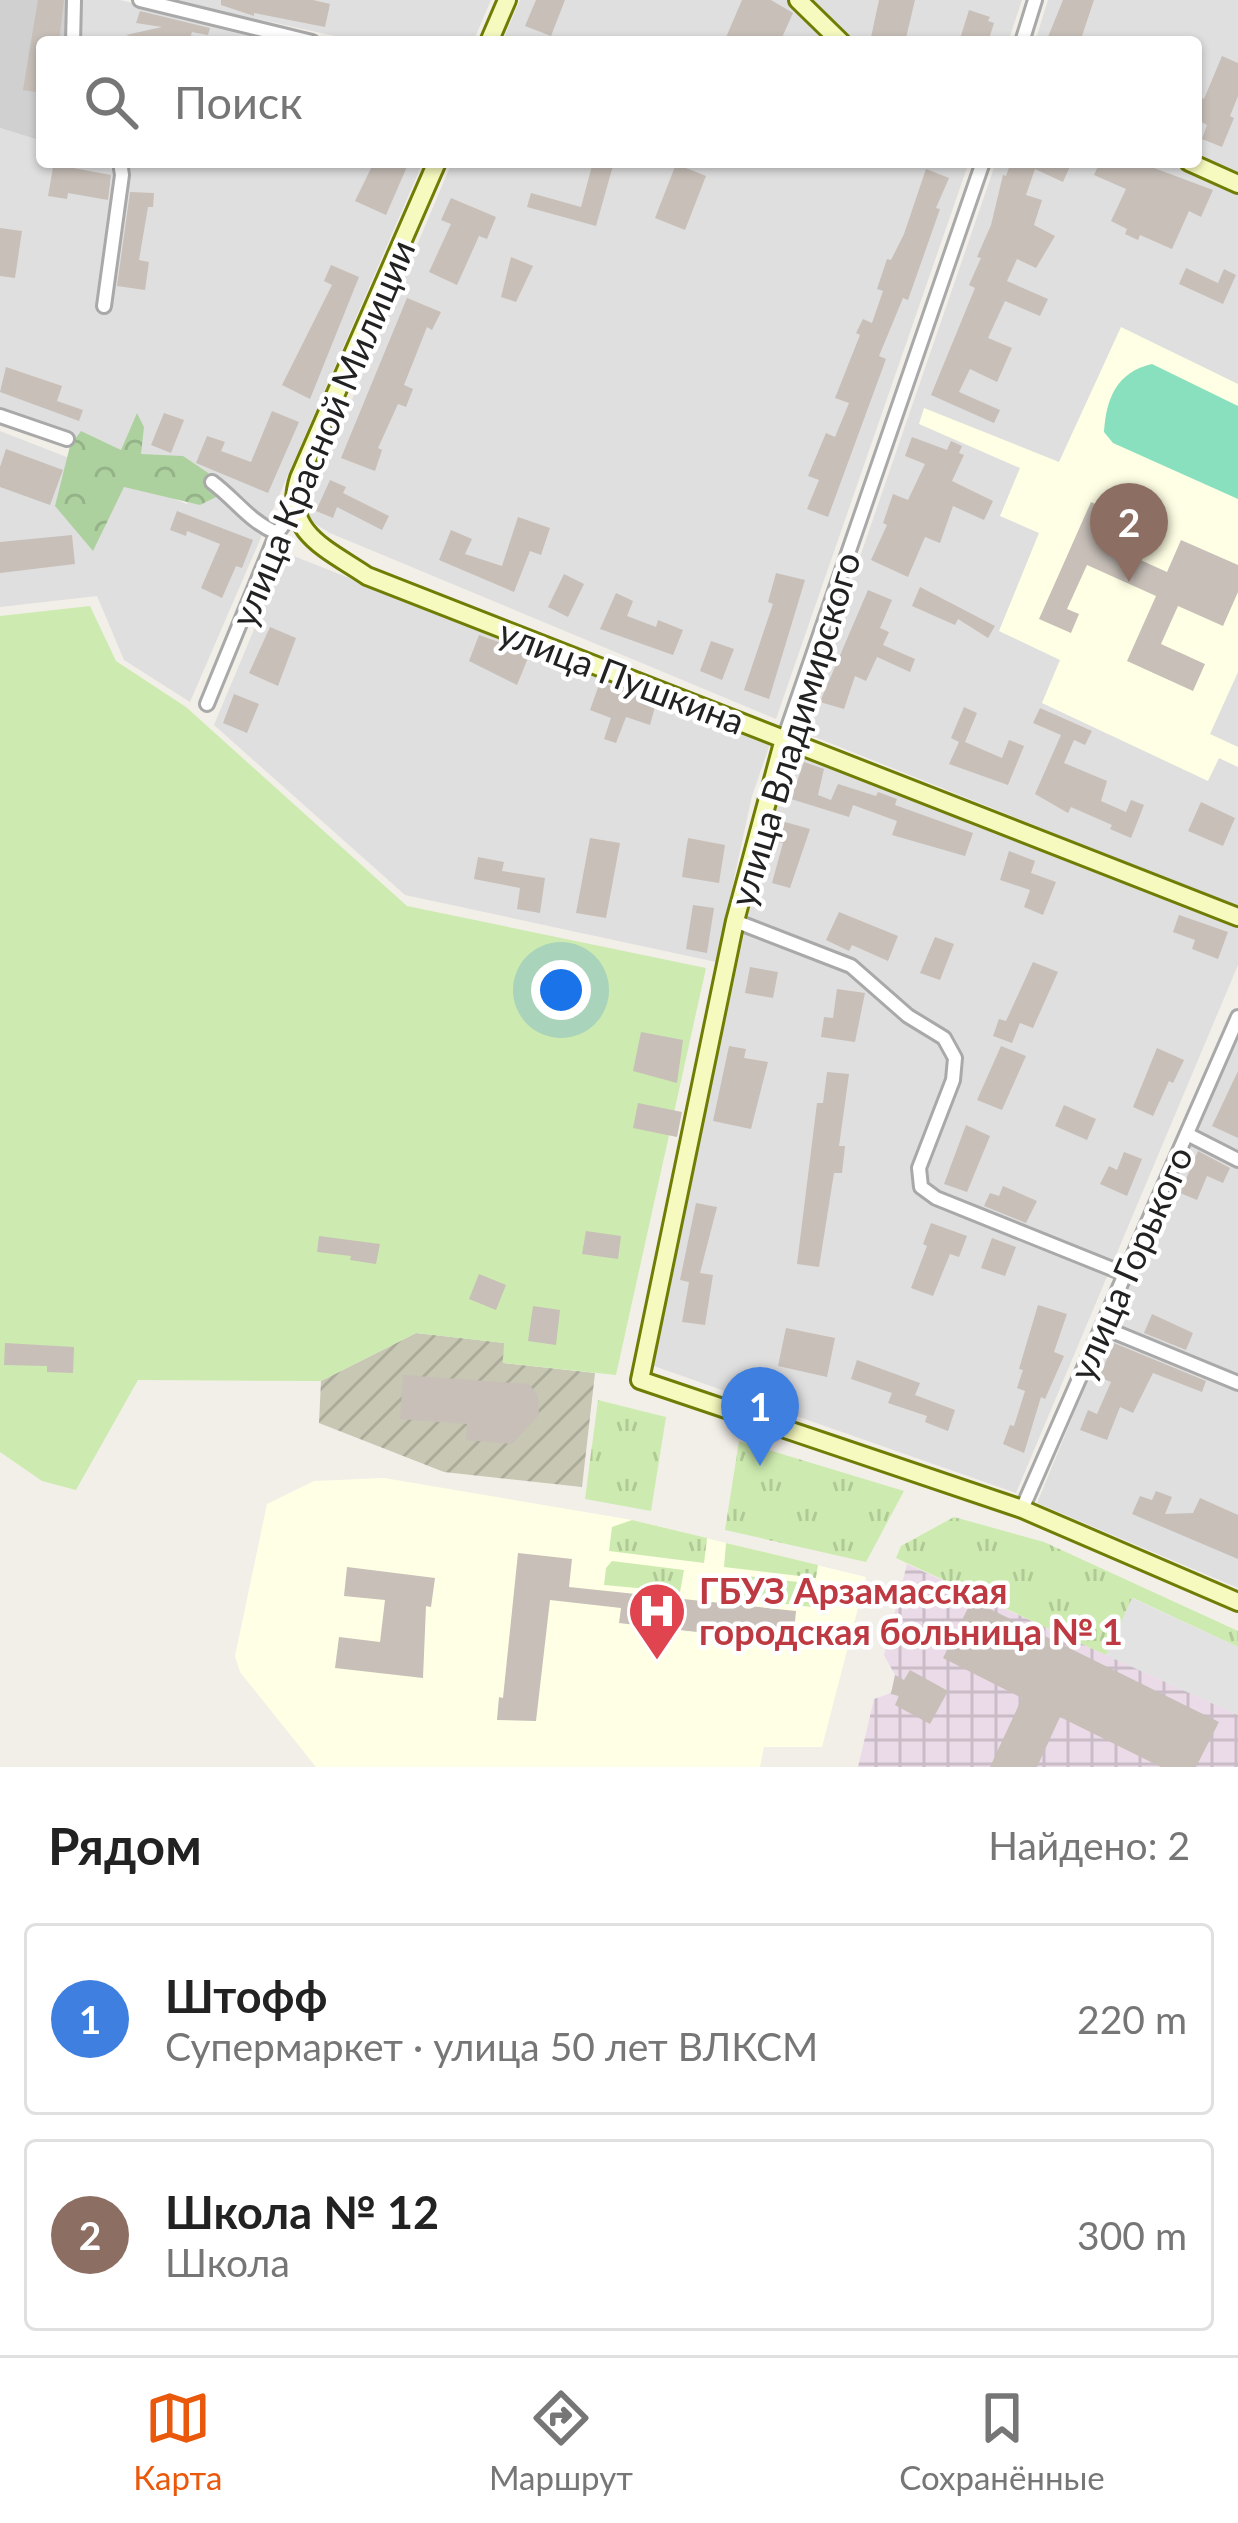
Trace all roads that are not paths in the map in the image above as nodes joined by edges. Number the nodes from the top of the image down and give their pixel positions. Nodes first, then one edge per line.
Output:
1 (74, 0) edge
2 (140, 0) edge
3 (507, 0) edge
4 (798, 0) edge
5 (1035, 0) edge
6 (73, 36) edge
7 (287, 36) edge
8 (492, 36) edge
9 (835, 36) edge
10 (1024, 36) edge
11 (121, 168) edge
12 (434, 168) edge
13 (981, 168) edge
14 (1202, 168) edge
15 (1238, 184) edge
16 (104, 306) dead end
17 (0, 416) edge
18 (68, 439) dead end
19 (212, 482) dead end
20 (294, 511) junction
21 (278, 533) junction
22 (207, 704) dead end
23 (784, 740) junction
24 (1238, 916) edge
25 (735, 921) junction
26 (1238, 1017) edge
27 (1187, 1134) junction
28 (1238, 1160) edge
29 (1125, 1274) junction
30 (1102, 1327) junction
31 (1238, 1383) edge
32 (1022, 1509) junction
33 (1238, 1602) edge

1 - 6 street
2 - 7 street
3 - 8 street
4 - 9 street
5 - 10 street
11 - 16 street
12 - 20 street, улица Красной Милиции
13 - 23 street, улица Владимирского
14 - 15 street
17 - 18 street
19 - 21 street
20 - 21 street, улица Красной Милиции
20 - 23 street, улица Пушкина
21 - 22 street, улица Красной Милиции
23 - 24 street, улица Пушкина
23 - 25 street, улица Владимирского
25 - 29 street
25 - 32 street, улица Владимирского
26 - 27 street, улица Горького
27 - 28 street
27 - 29 street, улица Горького
29 - 30 street, улица Горького
30 - 31 street
30 - 32 street, улица Горького
32 - 33 street

